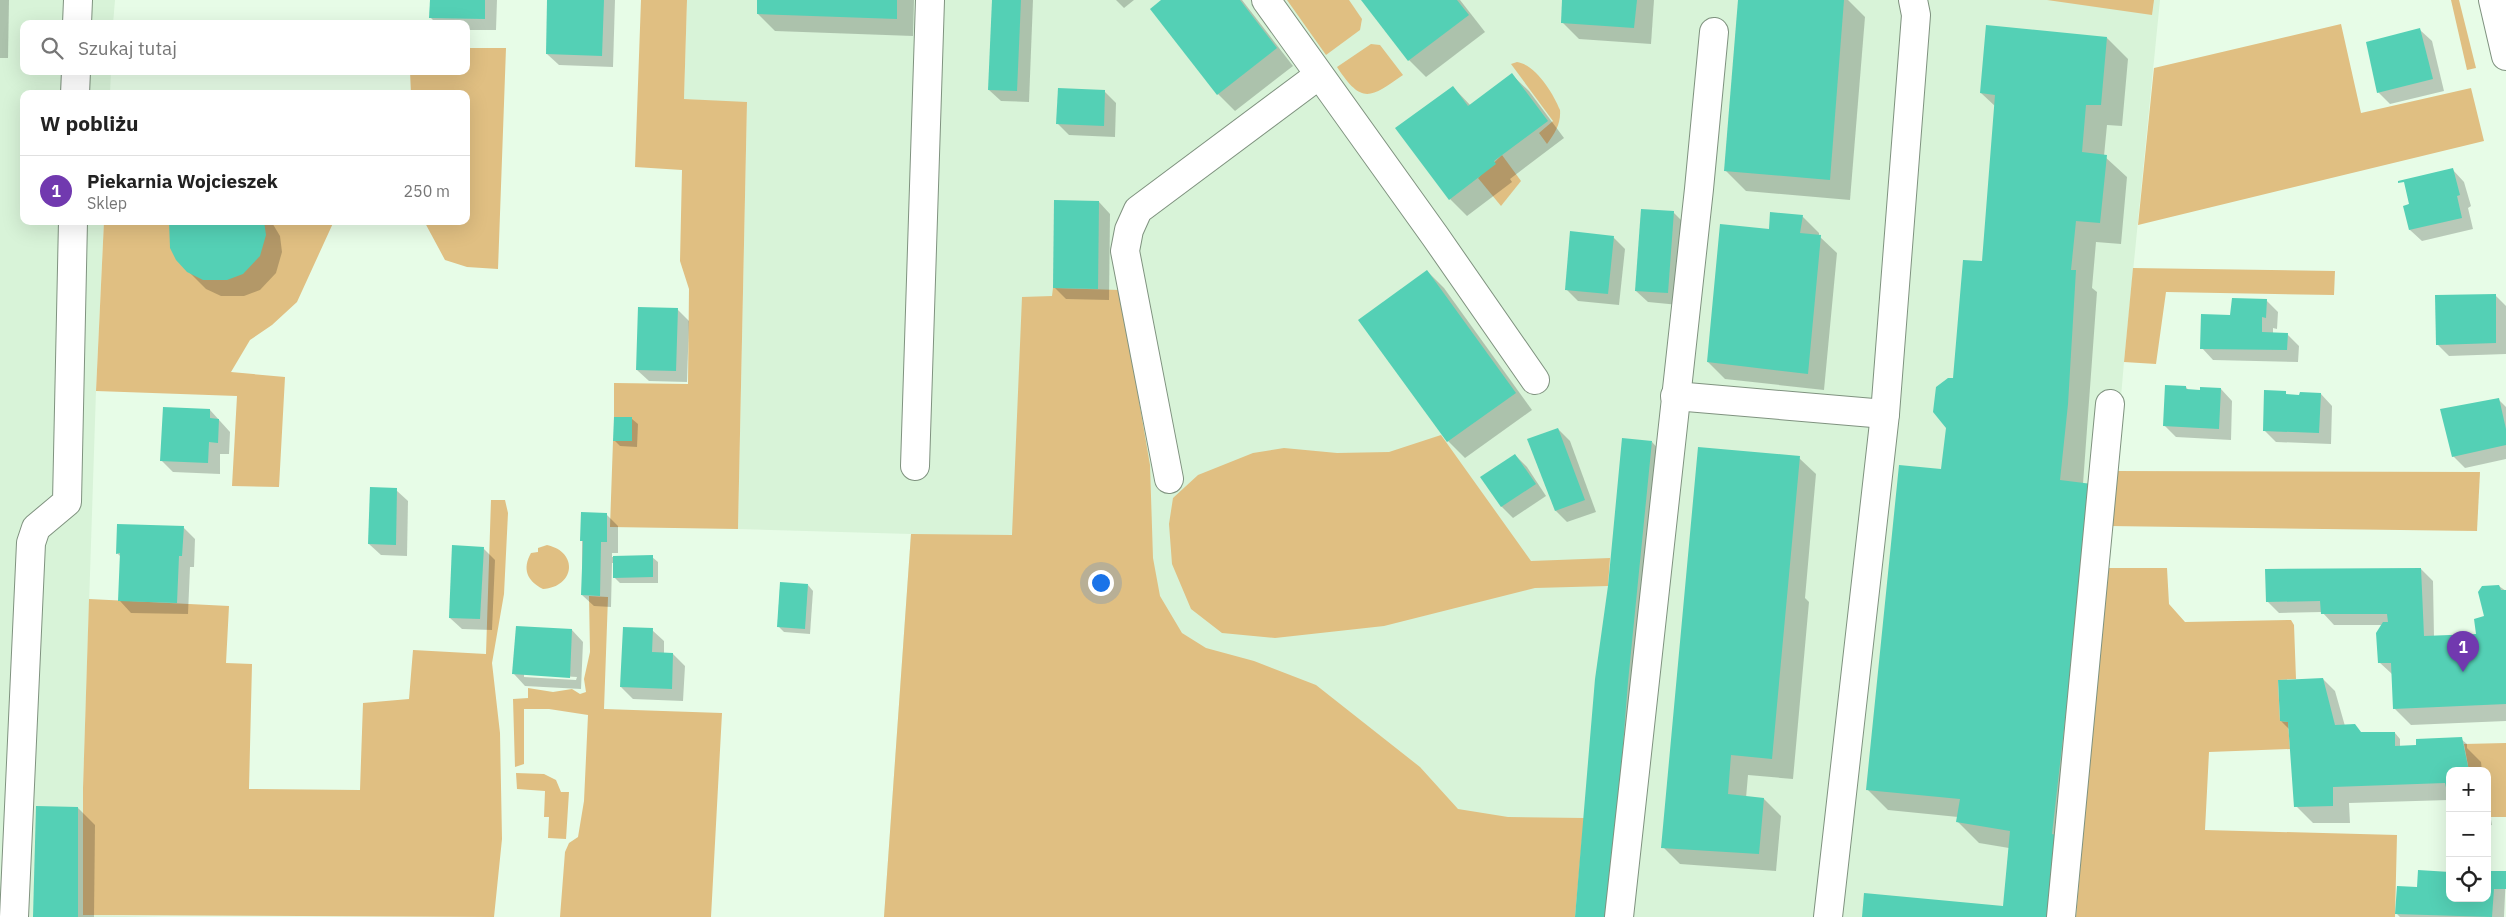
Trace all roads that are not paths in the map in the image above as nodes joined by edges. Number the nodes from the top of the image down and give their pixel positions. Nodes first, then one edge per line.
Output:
1 (78, 0) edge
2 (930, 0) edge
3 (1266, 0) edge
4 (1913, 0) edge
5 (2493, 0) edge
6 (77, 20) edge
7 (1714, 32) dead end
8 (2506, 56) edge
9 (76, 75) edge
10 (1319, 75) junction
11 (76, 90) edge
12 (73, 225) edge
13 (1535, 380) dead end
14 (1675, 396) junction
15 (2110, 404) dead end
16 (1885, 414) junction
17 (915, 466) dead end
18 (1169, 479) dead end
19 (9, 821) edge
20 (14, 917) edge
21 (1619, 917) edge
22 (1828, 917) edge
23 (2061, 917) edge

1 - 6 street
2 - 17 street
3 - 10 street
4 - 16 street
5 - 8 street
7 - 14 street
9 - 11 street
10 - 13 street
10 - 18 street
12 - 19 street
14 - 16 street
14 - 21 street
15 - 23 street
16 - 22 street
19 - 20 street

